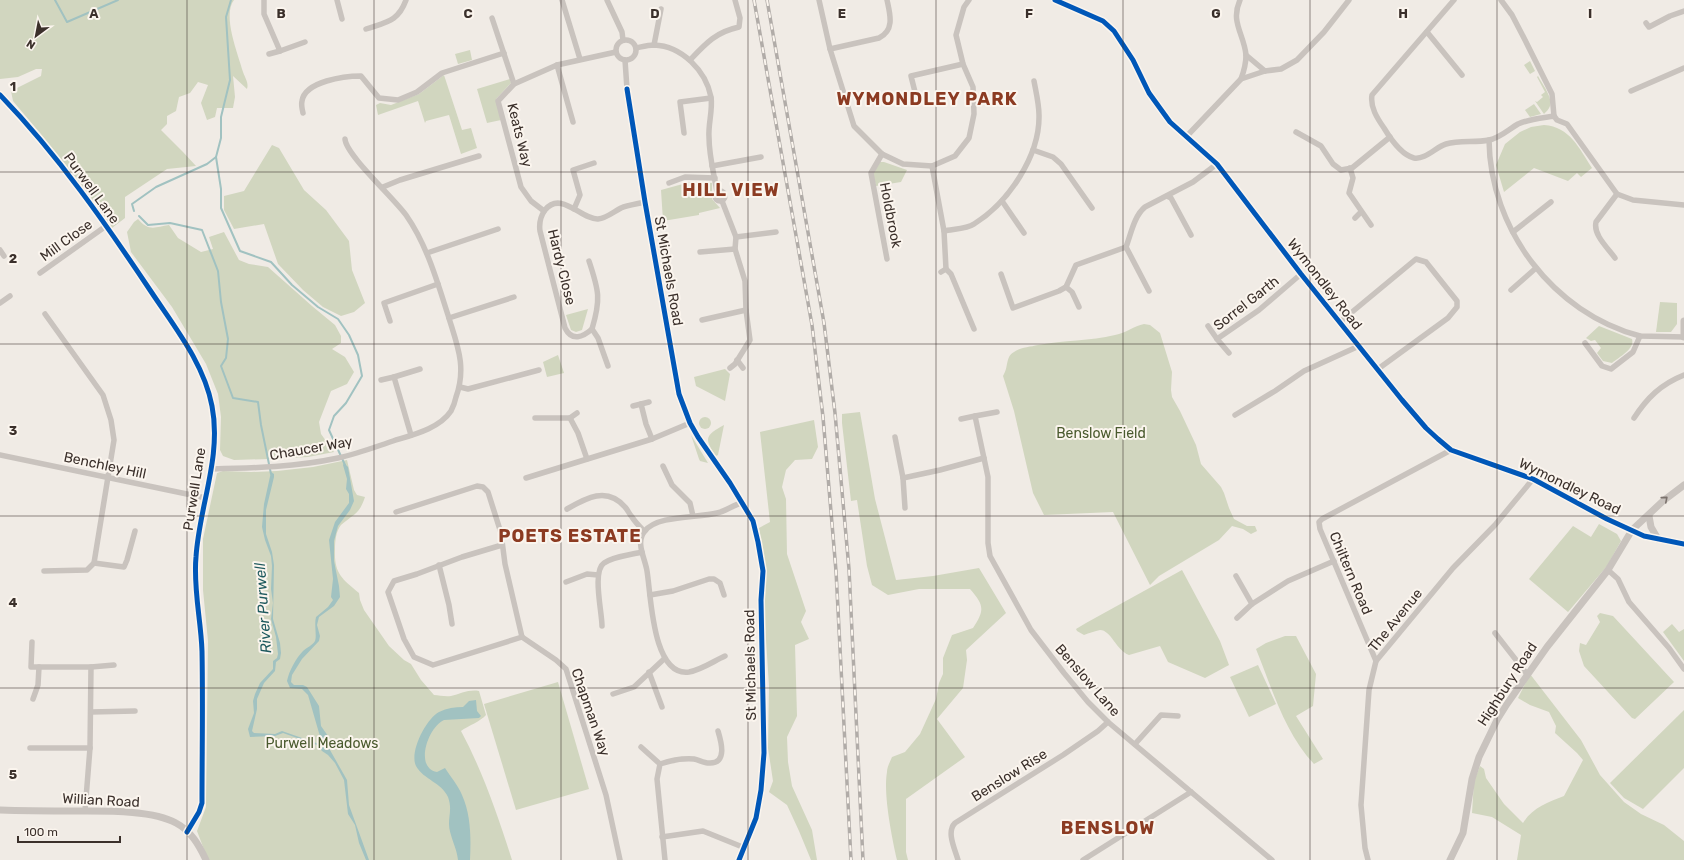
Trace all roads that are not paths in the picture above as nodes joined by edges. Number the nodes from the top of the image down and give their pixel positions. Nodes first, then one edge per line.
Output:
1 (264, 0) edge
2 (337, 0) edge
3 (406, 0) edge
4 (562, 0) edge
5 (607, 0) edge
6 (735, 0) edge
7 (819, 0) edge
8 (887, 0) edge
9 (969, 0) edge
10 (1055, 0) edge
11 (1240, 0) edge
12 (1349, 0) edge
13 (1454, 0) edge
14 (1501, 0) edge
15 (661, 9) dead end
16 (1684, 11) edge
17 (492, 18) dead end
18 (342, 19) dead end
19 (1649, 27) dead end
20 (366, 29) dead end
21 (1427, 32) junction
22 (624, 40) junction
23 (305, 42) dead end
24 (654, 45) junction
25 (636, 48) junction
26 (830, 48) junction
27 (280, 51) junction
28 (616, 52) junction
29 (504, 53) junction
30 (270, 54) dead end
31 (1246, 55) junction
32 (580, 59) junction
33 (626, 60) junction
34 (690, 60) junction
35 (963, 64) junction
36 (557, 65) junction
37 (1684, 68) edge
38 (1265, 71) junction
39 (1462, 76) dead end
40 (1241, 79) junction
41 (1034, 81) dead end
42 (514, 84) junction
43 (1631, 91) dead end
44 (915, 92) dead end
45 (0, 95) edge
46 (711, 98) junction
47 (303, 113) dead end
48 (1554, 116) junction
49 (572, 122) dead end
50 (1296, 132) dead end
51 (684, 133) dead end
52 (1186, 136) junction
53 (1390, 137) junction
54 (345, 138) dead end
55 (1489, 140) junction
56 (1033, 150) junction
57 (882, 154) junction
58 (479, 156) dead end
59 (761, 157) dead end
60 (594, 163) dead end
61 (1217, 164) junction
62 (712, 166) junction
63 (932, 166) junction
64 (1350, 168) junction
65 (715, 178) junction
66 (669, 183) dead end
67 (383, 187) junction
68 (1617, 194) junction
69 (1167, 196) junction
70 (1002, 201) junction
71 (645, 202) junction
72 (1551, 202) dead end
73 (1684, 205) edge
74 (1092, 208) dead end
75 (574, 209) junction
76 (544, 211) junction
77 (1361, 212) junction
78 (1355, 218) dead end
79 (1371, 224) dead end
80 (106, 226) junction
81 (498, 230) dead end
82 (944, 231) junction
83 (776, 232) dead end
84 (1513, 232) junction
85 (1024, 233) dead end
86 (1191, 235) dead end
87 (736, 237) junction
88 (1126, 247) junction
89 (735, 248) junction
90 (0, 250) edge
91 (700, 252) dead end
92 (426, 253) junction
93 (4, 256) dead end
94 (1615, 258) dead end
95 (887, 259) dead end
96 (589, 261) dead end
97 (1536, 268) junction
98 (40, 274) dead end
99 (1001, 274) dead end
100 (1301, 274) junction
101 (438, 284) junction
102 (1066, 287) junction
103 (1511, 290) dead end
104 (1149, 291) dead end
105 (10, 296) dead end
106 (514, 297) dead end
107 (0, 303) edge
108 (1079, 307) dead end
109 (746, 310) junction
110 (45, 314) dead end
111 (449, 318) junction
112 (702, 320) dead end
113 (390, 321) dead end
114 (1684, 321) edge
115 (1340, 322) junction
116 (1208, 326) dead end
117 (592, 329) junction
118 (974, 329) dead end
119 (1640, 336) junction
120 (1684, 337) edge
121 (1217, 339) junction
122 (1585, 343) dead end
123 (1359, 346) junction
124 (1229, 353) dead end
125 (737, 360) junction
126 (608, 366) dead end
127 (730, 368) dead end
128 (744, 368) dead end
129 (420, 369) dead end
130 (1378, 369) junction
131 (539, 370) dead end
132 (1684, 375) edge
133 (394, 377) junction
134 (381, 380) dead end
135 (460, 388) junction
136 (649, 402) dead end
137 (642, 404) junction
138 (633, 406) dead end
139 (997, 412) dead end
140 (577, 413) dead end
141 (1235, 415) dead end
142 (974, 416) junction
143 (535, 418) dead end
144 (570, 418) junction
145 (1634, 418) dead end
146 (961, 419) dead end
147 (690, 422) junction
148 (411, 435) junction
149 (896, 438) dead end
150 (652, 439) junction
151 (1451, 450) junction
152 (0, 455) edge
153 (984, 458) junction
154 (587, 459) junction
155 (663, 466) dead end
156 (212, 469) junction
157 (108, 478) junction
158 (526, 478) dead end
159 (903, 478) junction
160 (1533, 479) junction
161 (1684, 485) edge
162 (206, 498) junction
163 (742, 503) junction
164 (905, 508) dead end
165 (567, 509) dead end
166 (396, 512) dead end
167 (693, 516) junction
168 (1649, 516) junction
169 (1623, 526) junction
170 (1632, 530) junction
171 (134, 531) dead end
172 (644, 532) junction
173 (1644, 536) junction
174 (1658, 539) junction
175 (1626, 542) junction
176 (1684, 544) edge
177 (502, 545) junction
178 (642, 552) junction
179 (1334, 561) junction
180 (94, 563) junction
181 (439, 565) junction
182 (1608, 570) junction
183 (44, 571) dead end
184 (598, 575) junction
185 (1236, 576) dead end
186 (566, 582) dead end
187 (650, 595) junction
188 (724, 595) dead end
189 (1252, 604) junction
190 (1237, 618) dead end
191 (452, 624) dead end
192 (602, 626) dead end
193 (1495, 633) dead end
194 (522, 637) junction
195 (32, 642) dead end
196 (725, 656) dead end
197 (664, 659) junction
198 (1376, 661) junction
199 (114, 665) dead end
200 (39, 667) junction
201 (91, 667) junction
202 (1684, 669) edge
203 (649, 672) junction
204 (1527, 674) junction
205 (613, 694) dead end
206 (34, 698) dead end
207 (662, 707) dead end
208 (135, 711) dead end
209 (91, 712) junction
210 (1178, 716) dead end
211 (1108, 722) junction
212 (718, 730) dead end
213 (1135, 744) junction
214 (641, 747) dead end
215 (30, 748) dead end
216 (90, 748) junction
217 (660, 764) junction
218 (1190, 792) junction
219 (0, 810) edge
220 (85, 811) junction
221 (187, 832) junction
222 (662, 837) junction
223 (745, 848) junction
224 (206, 860) edge
225 (620, 860) edge
226 (665, 860) edge
227 (739, 860) edge
228 (958, 860) edge
229 (1083, 860) edge
230 (1272, 860) edge
231 (1368, 860) edge
232 (1450, 860) edge

1 - 27 street
2 - 18 street
3 - 20 street
4 - 32 street
5 - 22 street
6 - 34 street
7 - 26 street
8 - 26 street
9 - 35 street
10 - 52 street, Wymondley Road
11 - 31 street
12 - 38 street
13 - 21 street
14 - 48 street
15 - 24 street
16 - 19 street
17 - 29 street
21 - 39 street
21 - 53 street
22 - 25 street
22 - 28 street
23 - 27 street
24 - 25 street
24 - 34 street
25 - 33 street
26 - 57 street
27 - 30 street
28 - 32 street, Keats Way
28 - 33 street
29 - 42 street
29 - 47 street
31 - 38 street
31 - 40 street
32 - 36 street, Keats Way
33 - 71 street, St Michaels Road
34 - 46 street
35 - 44 street
35 - 63 street
36 - 42 street, Keats Way
36 - 49 street
37 - 43 street
38 - 40 street
40 - 52 street
41 - 56 street
42 - 76 street, Keats Way
45 - 80 street, Purwell Lane
46 - 51 street
46 - 62 street
48 - 55 street
48 - 68 street
50 - 64 street
52 - 61 street, Wymondley Road
53 - 55 street
53 - 64 street
54 - 67 street, Chaucer Way
55 - 84 street
56 - 70 street
56 - 74 street
57 - 63 street
57 - 95 street, Holdbrook
58 - 67 street
59 - 62 street
60 - 75 street
61 - 69 street
61 - 100 street, Wymondley Road
62 - 65 street
63 - 82 street
64 - 77 street
65 - 66 street
65 - 87 street
67 - 92 street, Chaucer Way
68 - 73 street
68 - 94 street
69 - 86 street
69 - 88 street
70 - 82 street
70 - 85 street
71 - 75 street, Hardy Close
71 - 147 street, St Michaels Road
72 - 84 street
75 - 76 street, Hardy Close
76 - 117 street, Hardy Close
77 - 78 street
77 - 79 street
80 - 98 street, Mill Close
80 - 156 street, Purwell Lane
81 - 92 street
82 - 118 street
83 - 87 street
84 - 97 street
87 - 89 street
88 - 102 street
88 - 104 street
89 - 91 street
89 - 109 street
90 - 93 street
92 - 101 street, Chaucer Way
96 - 117 street, Hardy Close
97 - 103 street
97 - 119 street
99 - 102 street
100 - 115 street, Wymondley Road
100 - 121 street, Sorrel Garth
101 - 111 street, Chaucer Way
101 - 113 street
102 - 108 street
105 - 107 street
106 - 111 street
109 - 112 street
109 - 125 street
110 - 157 street
111 - 135 street, Chaucer Way
114 - 120 street
115 - 123 street, Wymondley Road
115 - 130 street
116 - 121 street
117 - 126 street
119 - 120 street
119 - 122 street
121 - 124 street, Sorrel Garth
123 - 130 street, Wymondley Road
123 - 141 street
125 - 127 street
125 - 128 street
129 - 133 street
130 - 151 street, Wymondley Road
131 - 135 street
132 - 145 street
133 - 134 street
133 - 148 street
135 - 148 street, Chaucer Way
136 - 137 street
137 - 138 street
137 - 150 street
139 - 142 street
140 - 144 street
142 - 146 street
142 - 153 street, Benslow Lane
143 - 144 street
144 - 154 street
147 - 150 street
147 - 163 street, St Michaels Road
148 - 156 street, Chaucer Way
149 - 159 street
150 - 154 street
151 - 160 street, Wymondley Road
151 - 179 street, Chiltern Road
152 - 157 street, Benchley Hill
153 - 159 street
153 - 211 street, Benslow Lane
154 - 158 street
155 - 167 street
156 - 162 street, Purwell Lane
157 - 162 street, Benchley Hill
157 - 180 street
159 - 164 street
160 - 169 street, Wymondley Road
160 - 198 street, The Avenue
168 -> 161 street
162 - 221 street, Purwell Lane
163 - 167 street
163 - 223 street, St Michaels Road
165 - 172 street
166 - 177 street
167 - 172 street
168 - 170 street
168 - 174 street
169 - 170 street
169 - 175 street, Wymondley Road
170 - 173 street
170 - 175 street, Highbury Road
171 - 180 street
172 - 178 street
173 - 174 street
173 - 175 street
174 - 176 street
175 - 182 street, Highbury Road
177 - 181 street
177 - 194 street
178 - 184 street
178 - 187 street
179 - 189 street
179 - 198 street, Chiltern Road
180 - 183 street
181 - 191 street
181 - 194 street
182 - 202 street
182 - 204 street, Highbury Road
184 - 186 street
184 - 192 street
185 - 189 street
187 - 188 street
187 - 197 street
189 - 190 street
193 - 204 street
194 - 225 street, Chapman Way
195 - 200 street
196 - 197 street
197 - 203 street
198 - 231 street, The Avenue
199 - 201 street
200 - 201 street
200 - 206 street
201 - 209 street
203 - 205 street
203 - 207 street
204 - 232 street, Highbury Road
208 - 209 street
209 - 216 street
210 - 213 street
211 - 213 street, Benslow Lane
211 - 228 street, Benslow Rise
212 - 217 street
213 - 218 street, Benslow Lane
214 - 217 street
215 - 216 street
216 - 220 street
217 - 222 street
218 - 229 street
218 - 230 street, Benslow Lane
219 - 220 street, Willian Road
220 - 221 street, Willian Road
221 - 224 street, Willian Road
222 - 223 street
222 - 226 street
223 - 227 street, St Michaels Road

